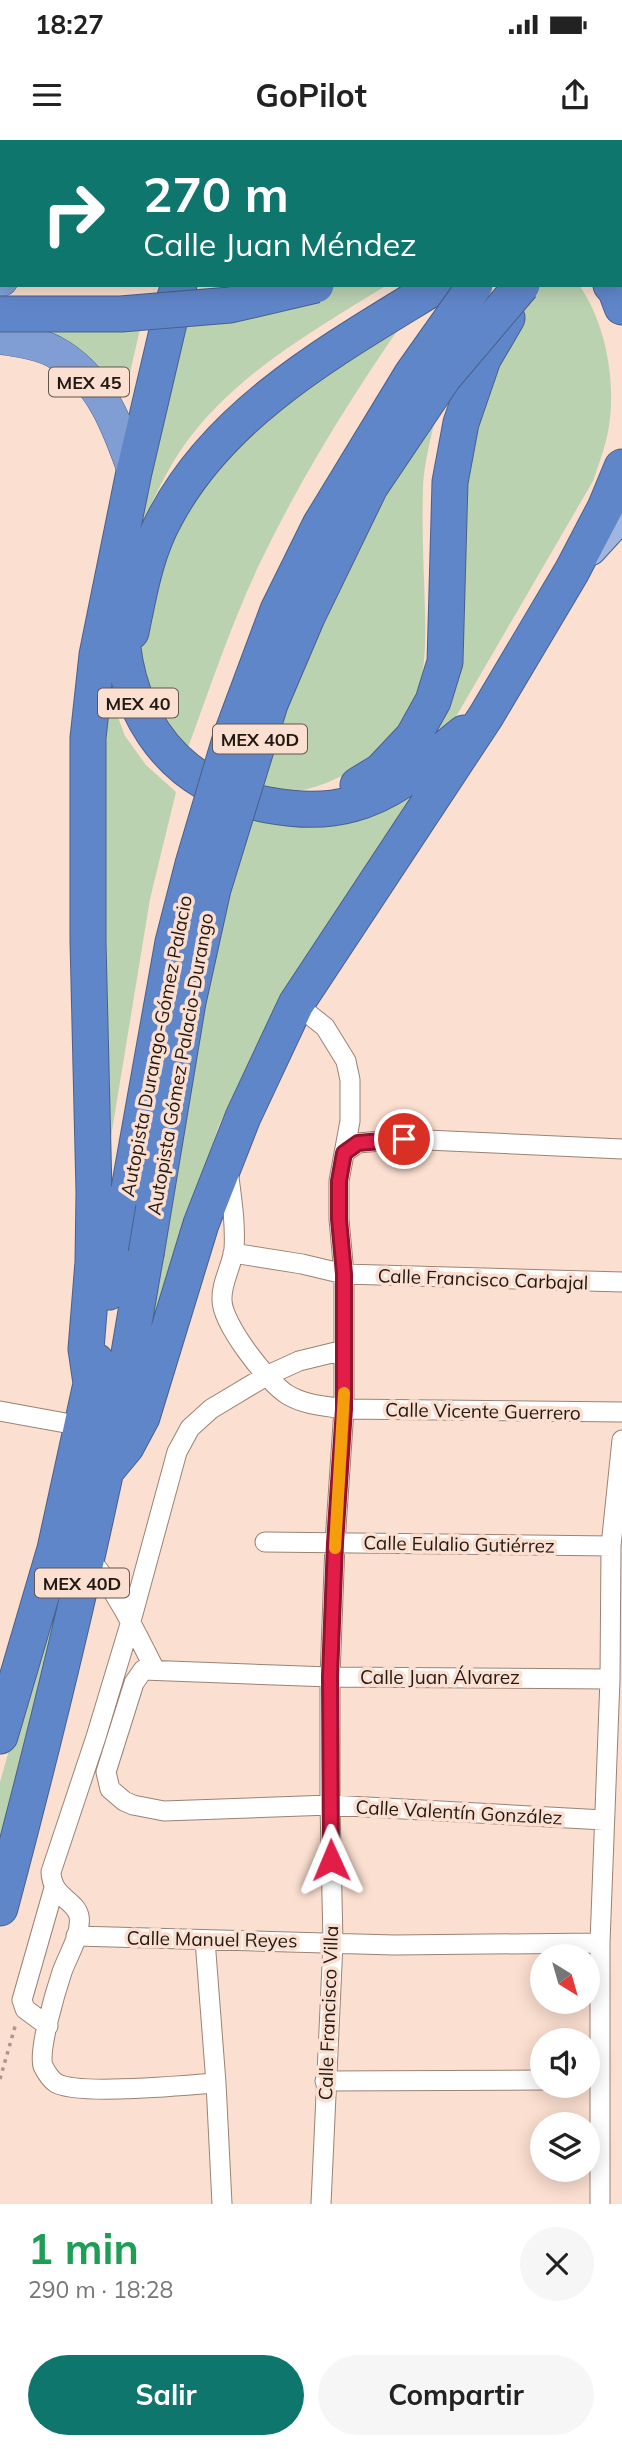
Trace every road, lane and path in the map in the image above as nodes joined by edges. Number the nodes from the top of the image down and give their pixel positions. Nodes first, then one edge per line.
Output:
1 (178, 287) edge
2 (307, 287) edge
3 (435, 287) edge
4 (474, 287) edge
5 (523, 287) edge
6 (524, 287) edge
7 (0, 314) edge
8 (0, 338) edge
9 (622, 467) edge
10 (134, 472) junction
11 (127, 507) junction
12 (622, 516) edge
13 (572, 570) junction
14 (124, 665) junction
15 (486, 716) junction
16 (293, 810) junction
17 (296, 1004) junction
18 (622, 1150) edge
19 (344, 1153) junction
20 (226, 1157) junction
21 (233, 1254) junction
22 (344, 1274) junction
23 (622, 1282) edge
24 (344, 1350) junction
25 (266, 1376) junction
26 (91, 1382) junction
27 (344, 1409) junction
28 (0, 1411) edge
29 (622, 1412) edge
30 (82, 1426) junction
31 (622, 1440) edge
32 (106, 1471) junction
33 (265, 1542) dead end
34 (335, 1543) junction
35 (611, 1546) junction
36 (88, 1556) junction
37 (131, 1621) junction
38 (149, 1670) junction
39 (330, 1676) junction
40 (610, 1679) junction
41 (0, 1736) edge
42 (85, 1767) junction
43 (108, 1784) junction
44 (330, 1805) junction
45 (604, 1820) junction
46 (54, 1888) junction
47 (0, 1908) edge
48 (76, 1936) junction
49 (205, 1940) junction
50 (333, 1942) junction
51 (600, 1943) junction
52 (22, 2000) junction
53 (48, 2026) junction
54 (596, 2028) edge
55 (0, 2079) edge
56 (530, 2080) edge
57 (325, 2081) junction
58 (216, 2083) junction
59 (595, 2098) edge
60 (222, 2204) edge
61 (321, 2204) edge
62 (600, 2204) edge

1 - 10 highway, MEX 40
2 - 7 highway, bridge
3 - 14 highway
4 - 26 highway, Autopista Durango-Gómez Palacio / MEX 40D, bridge
5 - 32 highway, Autopista Gómez Palacio-Durango / MEX 40D, bridge
6 - 16 highway, MEX 40
8 - 10 highway, MEX 45
9 - 13 highway, MEX 40
10 - 11 highway, MEX 40
11 - 14 highway, MEX 40
11 - 26 highway
12 - 13 main road, MEX 40
13 - 15 highway, MEX 40
14 - 16 highway, MEX 40
15 - 16 highway, MEX 40
15 - 17 highway
17 - 19 street, Calle Francisco Villa
17 - 20 highway
18 - 19 street
19 - 22 street, Calle Francisco Villa
20 - 21 street, Calle Vicente Guerrero
20 - 32 highway
21 - 22 street, Calle Francisco Carbajal
21 - 25 street, Calle Vicente Guerrero
22 - 23 street, Calle Francisco Carbajal
22 - 24 street, Calle Francisco Villa
24 - 25 street
24 - 27 street, Calle Francisco Villa
25 - 27 street, Calle Vicente Guerrero
25 - 37 street
26 - 30 highway, Autopista Durango-Gómez Palacio / MEX 40D
27 - 29 street, Calle Vicente Guerrero
27 - 34 street, Calle Francisco Villa
28 - 30 street
30 - 41 highway, Autopista Durango-Gómez Palacio / MEX 40D
31 - 35 street
32 - 36 highway, Autopista Gómez Palacio-Durango / MEX 40D
33 - 34 street, Calle Eulalio Gutiérrez
34 - 35 street, Calle Eulalio Gutiérrez
34 - 39 street, Calle Francisco Villa
35 - 40 street
36 - 37 street
36 - 47 highway, Autopista Gómez Palacio-Durango / MEX 40D
37 - 38 street
37 - 42 street
38 - 39 street, Calle Juan Álvarez
38 - 43 street
39 - 40 street, Calle Juan Álvarez
39 - 44 street, Calle Francisco Villa
40 - 45 street
42 - 43 street, Calle Valentín González
42 - 46 street
43 - 44 street, Calle Valentín González
44 - 45 street, Calle Valentín González
44 - 50 street, Calle Francisco Villa
45 - 51 street
46 - 48 street
46 - 52 street
48 - 49 street, Calle Manuel Reyes
48 - 53 street
49 - 50 street, Calle Manuel Reyes
49 - 58 street
50 - 51 street, Calle Manuel Reyes
50 - 57 street, Calle Francisco Villa
51 - 54 street
52 - 53 street
52 - 55 path
53 - 58 street
56 - 57 street
57 - 61 street, Calle Francisco Villa
58 - 60 street
59 - 62 street

